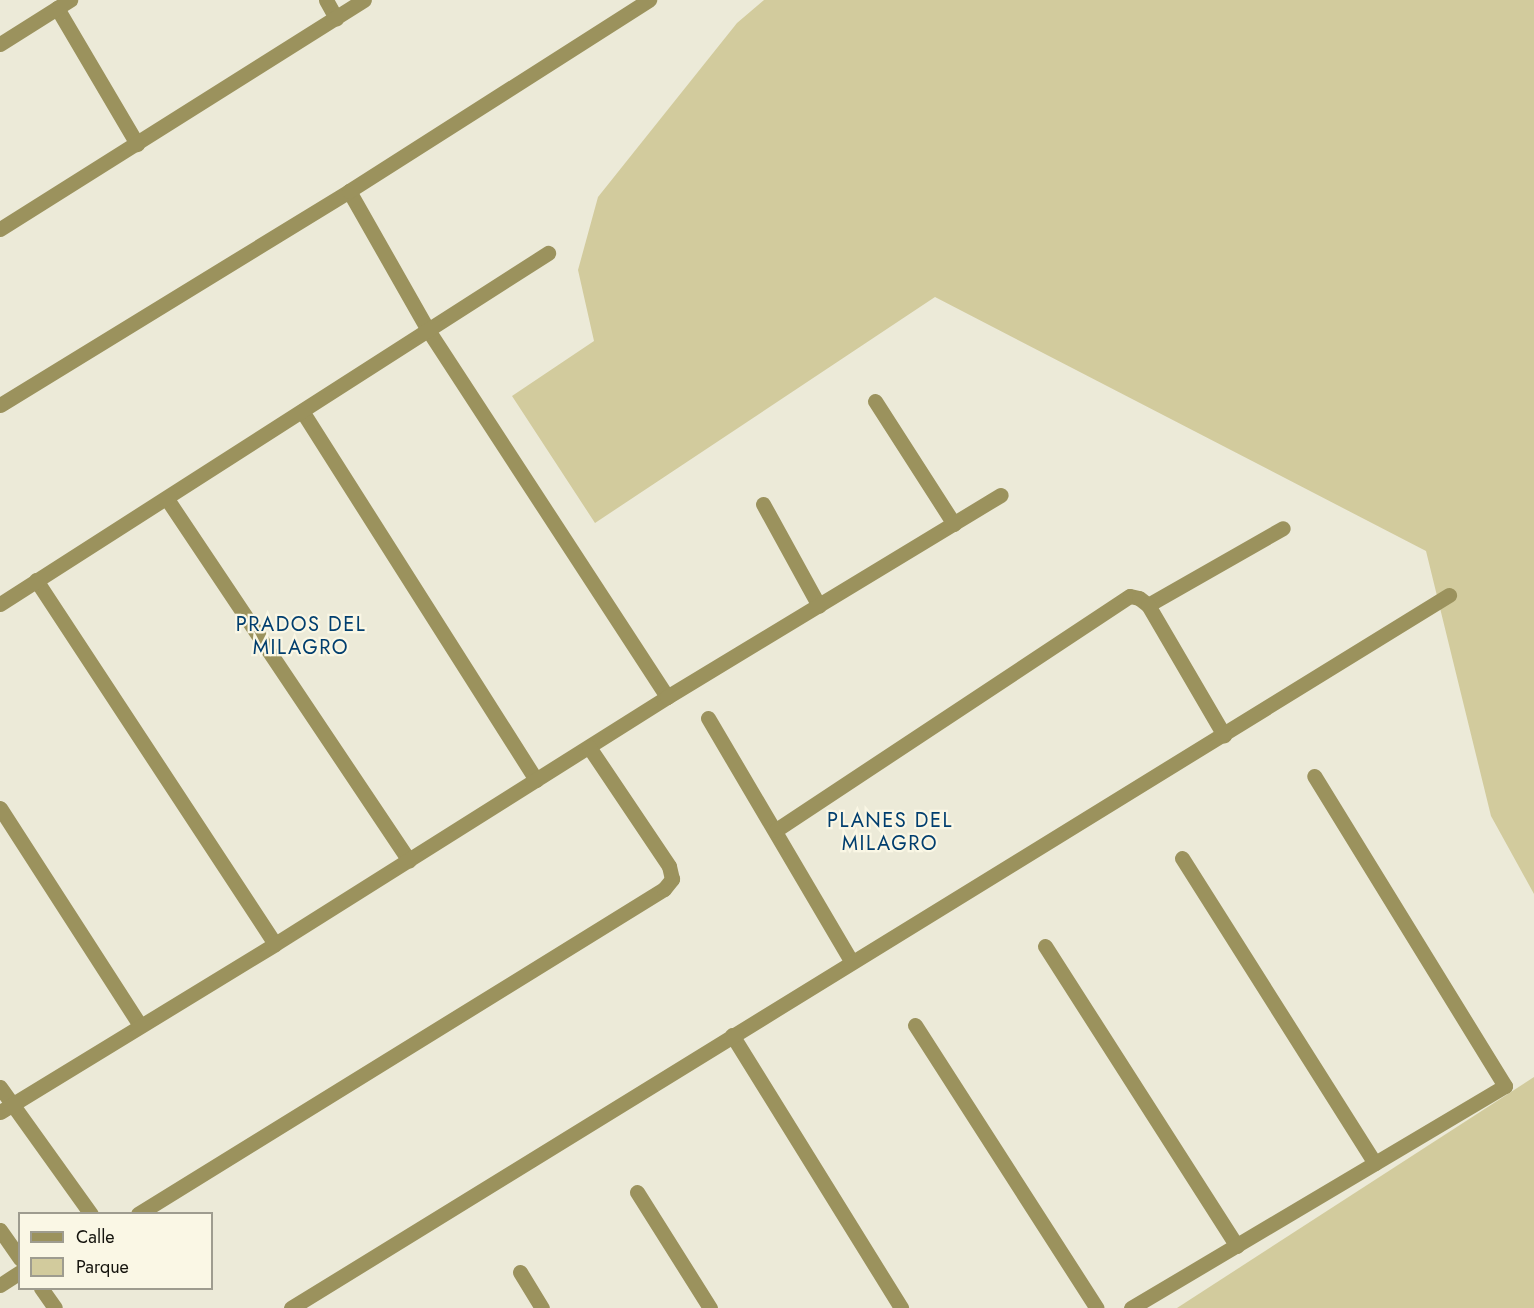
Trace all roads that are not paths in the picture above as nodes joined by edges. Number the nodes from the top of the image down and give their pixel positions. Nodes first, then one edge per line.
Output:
1 (326, 0) edge
2 (364, 0) edge
3 (649, 0) edge
4 (63, 4) edge
5 (336, 18) junction
6 (0, 44) edge
7 (137, 144) junction
8 (349, 191) junction
9 (0, 229) edge
10 (548, 253) dead end
11 (428, 330) junction
12 (875, 401) dead end
13 (0, 405) edge
14 (302, 411) junction
15 (1001, 495) dead end
16 (167, 499) junction
17 (763, 504) dead end
18 (954, 524) junction
19 (1283, 528) dead end
20 (36, 580) junction
21 (1449, 595) dead end
22 (0, 604) edge
23 (1148, 605) junction
24 (819, 606) junction
25 (667, 698) junction
26 (708, 718) dead end
27 (1224, 735) junction
28 (589, 747) junction
29 (1314, 776) dead end
30 (536, 780) junction
31 (0, 808) edge
32 (776, 830) junction
33 (1182, 858) dead end
34 (409, 860) junction
35 (275, 944) junction
36 (1045, 946) dead end
37 (851, 962) junction
38 (140, 1025) junction
39 (915, 1025) dead end
40 (732, 1035) junction
41 (0, 1087) edge
42 (6, 1108) edge
43 (1375, 1163) junction
44 (637, 1192) dead end
45 (89, 1212) edge
46 (141, 1212) edge
47 (0, 1230) edge
48 (1237, 1246) junction
49 (18, 1256) edge
50 (520, 1272) dead end
51 (18, 1273) edge
52 (0, 1286) edge
53 (42, 1290) edge
54 (55, 1308) edge
55 (291, 1308) edge
56 (542, 1308) edge
57 (710, 1308) edge
58 (901, 1308) edge
59 (1097, 1308) edge
60 (1131, 1308) edge

1 - 5 street
2 - 5 street
3 - 8 street
4 - 6 street
4 - 7 street
5 - 7 street
7 - 9 street
8 - 11 street
8 - 13 street
10 - 11 street
11 - 14 street
11 - 25 street
12 - 18 street
14 - 16 street
14 - 30 street
15 - 18 street
16 - 20 street
16 - 34 street
17 - 24 street
18 - 24 street
19 - 23 street
20 - 22 street
20 - 35 street
21 - 27 street
23 - 27 street
23 - 32 street
24 - 25 street
25 - 28 street
26 - 32 street
27 - 37 street
28 - 30 street
28 - 46 street
29 - 43 street
30 - 34 street
31 - 38 street
32 - 37 street
33 - 43 street
34 - 35 street
35 - 38 street
36 - 48 street
37 - 40 street
38 - 42 street
39 - 59 street
40 - 55 street
40 - 58 street
41 - 42 street
42 - 45 street
43 - 48 street
44 - 57 street
47 - 49 street
48 - 60 street
50 - 56 street
51 - 52 street
53 - 54 street

